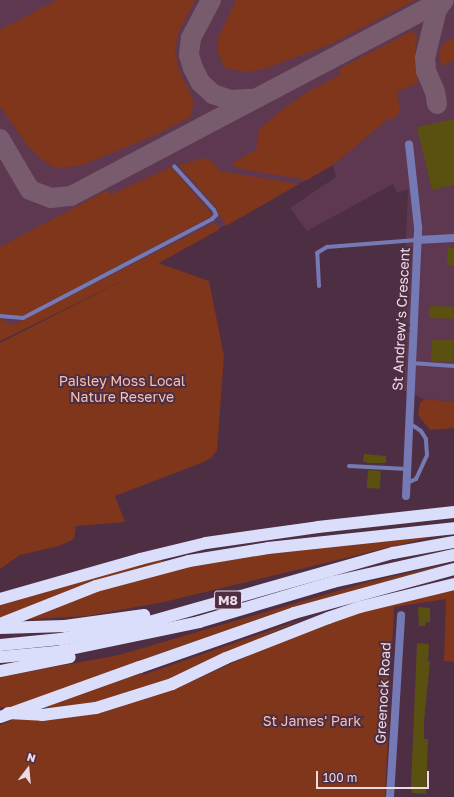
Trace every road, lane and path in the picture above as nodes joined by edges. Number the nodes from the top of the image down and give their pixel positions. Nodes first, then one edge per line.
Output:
1 (409, 144) dead end
2 (174, 166) dead end
3 (454, 238) edge
4 (417, 240) junction
5 (319, 286) dead end
6 (0, 316) edge
7 (411, 363) junction
8 (454, 366) edge
9 (409, 423) junction
10 (349, 466) dead end
11 (407, 469) junction
12 (407, 483) junction
13 (406, 496) dead end
14 (454, 512) edge
15 (454, 528) edge
16 (454, 542) edge
17 (454, 554) edge
18 (454, 569) edge
19 (305, 578) junction
20 (454, 584) edge
21 (0, 599) edge
22 (400, 615) dead end
23 (199, 622) junction
24 (0, 624) edge
25 (0, 628) edge
26 (0, 645) edge
27 (0, 657) edge
28 (0, 671) edge
29 (0, 712) edge
30 (0, 716) edge
31 (390, 797) edge

1 - 4 street, St Andrew's Crescent
2 - 6 lane
3 - 4 street
4 - 5 lane
4 - 7 street, St Andrew's Crescent
7 - 8 lane
7 - 9 street, St Andrew's Crescent
9 - 11 street, St Andrew's Crescent
9 - 12 lane
10 - 11 lane
11 - 12 street, St Andrew's Crescent
12 - 13 street, St Andrew's Crescent
14 - 21 highway
15 - 24 highway
16 - 19 highway, M8
17 - 23 highway, M8
18 - 30 highway, M8, bridge
19 - 25 highway, M8
19 - 26 highway, M8
20 - 29 highway
22 - 31 street, Greenock Road
23 - 27 highway, M8
23 - 28 highway, M8

